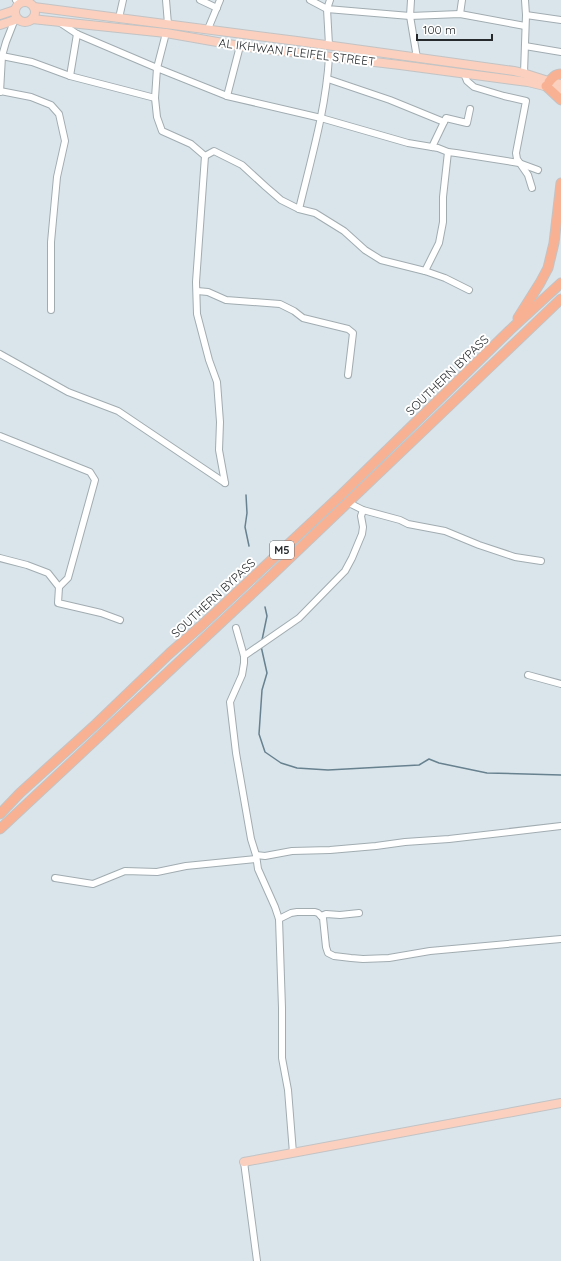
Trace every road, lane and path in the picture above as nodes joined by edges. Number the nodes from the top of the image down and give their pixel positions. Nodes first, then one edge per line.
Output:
1 (123, 0) edge
2 (166, 0) edge
3 (200, 0) edge
4 (220, 0) edge
5 (310, 0) edge
6 (330, 0) edge
7 (411, 0) edge
8 (462, 0) edge
9 (526, 0) edge
10 (18, 3) edge
11 (34, 7) junction
12 (217, 8) junction
13 (327, 9) junction
14 (460, 14) junction
15 (0, 15) edge
16 (526, 15) junction
17 (410, 16) junction
18 (119, 18) junction
19 (16, 19) junction
20 (32, 19) junction
21 (561, 20) edge
22 (59, 22) junction
23 (0, 25) edge
24 (525, 26) junction
25 (167, 28) junction
26 (208, 29) junction
27 (77, 34) junction
28 (329, 45) junction
29 (240, 46) junction
30 (525, 46) junction
31 (561, 52) edge
32 (2, 56) junction
33 (329, 57) junction
34 (417, 58) junction
35 (157, 68) junction
36 (466, 73) junction
37 (524, 73) junction
38 (561, 74) edge
39 (70, 76) junction
40 (328, 79) junction
41 (547, 84) junction
42 (561, 84) edge
43 (561, 90) edge
44 (0, 92) edge
45 (226, 96) junction
46 (155, 98) junction
47 (561, 100) edge
48 (470, 109) dead end
49 (321, 118) junction
50 (444, 122) junction
51 (432, 147) junction
52 (448, 152) junction
53 (205, 156) junction
54 (519, 163) junction
55 (538, 170) dead end
56 (561, 183) edge
57 (532, 188) dead end
58 (299, 209) junction
59 (425, 271) junction
60 (561, 283) edge
61 (469, 290) dead end
62 (197, 291) junction
63 (561, 299) edge
64 (51, 310) dead end
65 (510, 330) junction
66 (0, 354) edge
67 (348, 375) dead end
68 (0, 436) edge
69 (347, 502) junction
70 (362, 510) junction
71 (0, 558) edge
72 (541, 561) dead end
73 (59, 587) junction
74 (120, 620) dead end
75 (236, 628) dead end
76 (244, 656) junction
77 (528, 675) dead end
78 (561, 684) edge
79 (0, 814) edge
80 (561, 826) edge
81 (0, 829) edge
82 (256, 857) junction
83 (55, 878) dead end
84 (359, 913) dead end
85 (321, 916) junction
86 (279, 919) junction
87 (561, 939) edge
88 (561, 1103) edge
89 (292, 1153) junction
90 (244, 1162) joint
91 (257, 1261) edge

1 - 18 street
2 - 25 street
3 - 12 street
4 - 12 street
5 - 13 street
6 - 13 street
7 - 17 street
8 - 14 street
9 - 16 street
10 - 11 main road
10 - 15 main road
10 - 19 main road
11 - 18 main road, AL IKHWAN FLEIFEL STREET
11 - 20 main road
12 - 26 street
13 - 17 street
13 - 28 street
14 - 17 street
14 - 24 street
16 - 21 street
16 - 24 street
17 - 34 street
18 - 25 main road, AL IKHWAN FLEIFEL STREET
19 - 20 main road
19 - 23 main road
19 - 32 street
20 - 22 main road, AL IKHWAN FLEIFEL STREET
22 - 25 main road, AL IKHWAN FLEIFEL STREET
22 - 27 street
24 - 30 street
25 - 26 main road, AL IKHWAN FLEIFEL STREET
25 - 29 main road, AL IKHWAN FLEIFEL STREET
25 - 35 street
26 - 28 main road, AL IKHWAN FLEIFEL STREET
27 - 35 street
27 - 39 street
28 - 34 main road, AL IKHWAN FLEIFEL STREET
29 - 33 main road, AL IKHWAN FLEIFEL STREET
29 - 45 street
30 - 31 street
30 - 37 street
32 - 39 street
32 - 44 street
33 - 36 main road, AL IKHWAN FLEIFEL STREET
33 - 40 street
34 - 37 main road, AL IKHWAN FLEIFEL STREET
35 - 45 street
35 - 46 street
36 - 41 main road, AL IKHWAN FLEIFEL STREET
36 - 54 street
37 - 41 main road, AL IKHWAN FLEIFEL STREET
38 - 41 highway
39 - 46 street
40 - 49 street
40 - 50 street
41 - 42 main road, AL IKHWAN FLEIFEL STREET
41 - 43 main road, AL IKHWAN FLEIFEL STREET
41 - 47 highway
44 - 64 street
45 - 49 street
46 - 53 street
48 - 50 street
49 - 51 street
49 - 58 street
50 - 51 street
51 - 52 street
52 - 54 street
52 - 59 street
53 - 58 street
53 - 62 street
54 - 55 street
54 - 57 street
56 - 65 highway
58 - 59 street
59 - 61 street
60 - 65 highway, SOUTHERN BYPASS / M5
62 - 66 street
62 - 67 street
63 - 69 highway, SOUTHERN BYPASS / M5
65 - 79 highway, SOUTHERN BYPASS / M5
68 - 73 street
69 - 70 street
69 - 81 highway, SOUTHERN BYPASS / M5
70 - 72 street
70 - 76 street
71 - 73 street
73 - 74 street
75 - 76 street
76 - 82 street
77 - 78 street
80 - 82 street
82 - 83 street
82 - 86 street
84 - 85 street
85 - 86 street
85 - 87 street
86 - 89 street
88 - 89 main road
89 - 90 main road
90 - 91 street

